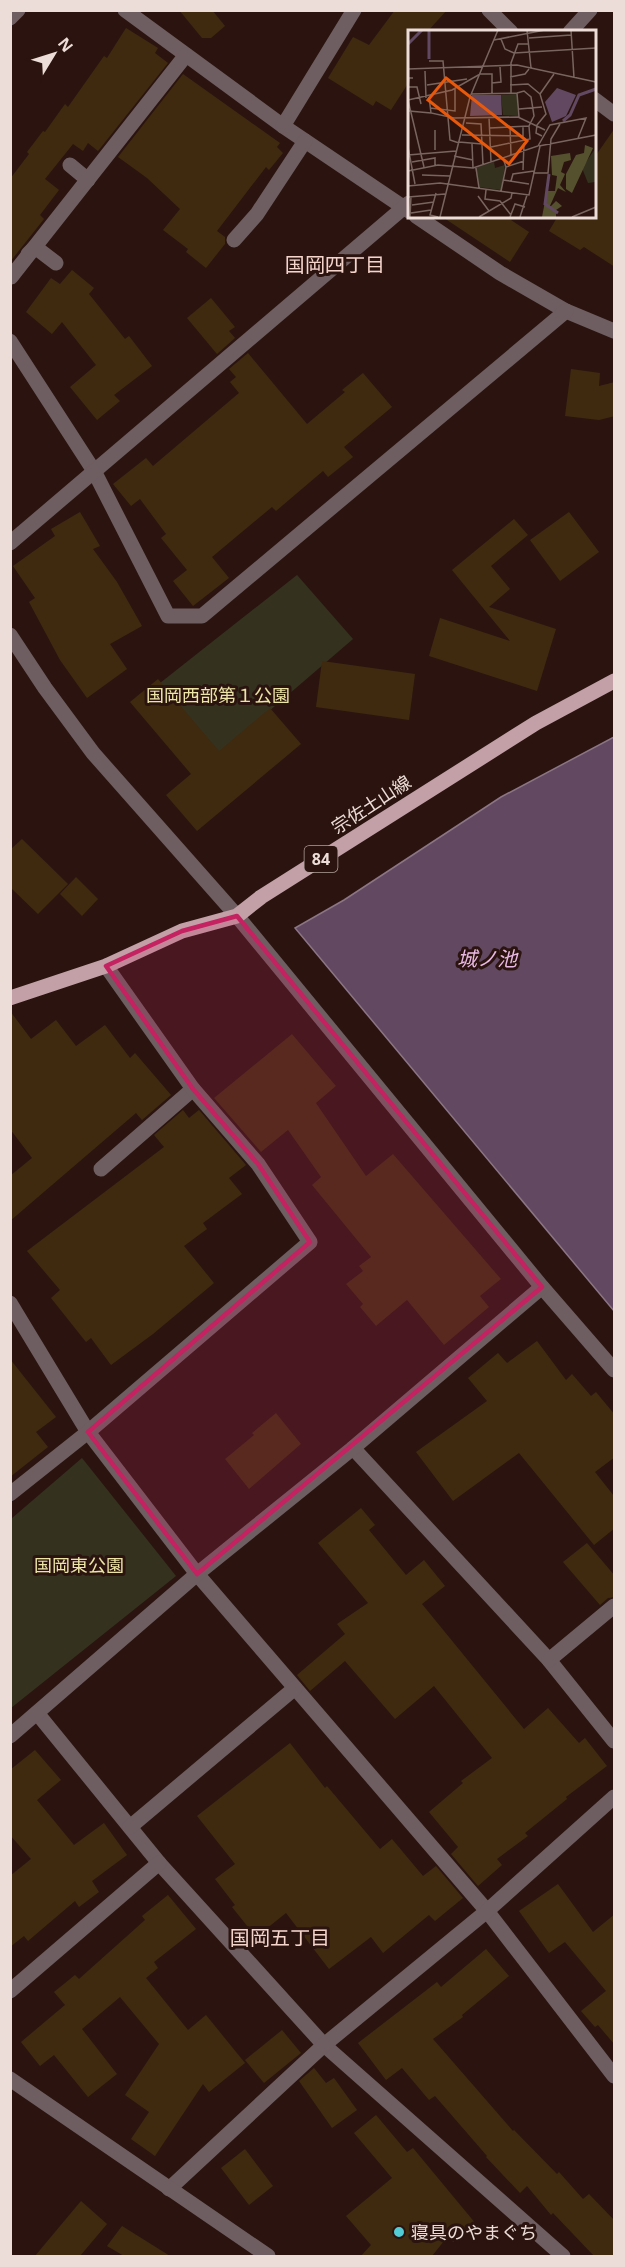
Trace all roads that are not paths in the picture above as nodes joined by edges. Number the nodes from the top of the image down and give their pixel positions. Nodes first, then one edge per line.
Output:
1 (18, 10) edge
2 (354, 10) edge
3 (489, 10) edge
4 (590, 10) edge
5 (132, 12) edge
6 (10, 18) edge
7 (509, 30) edge
8 (572, 30) edge
9 (186, 55) junction
10 (595, 100) edge
11 (615, 114) edge
12 (283, 126) junction
13 (305, 141) junction
14 (70, 165) dead end
15 (88, 180) junction
16 (408, 208) edge
17 (408, 211) edge
18 (423, 218) edge
19 (234, 240) dead end
20 (35, 247) junction
21 (56, 263) dead end
22 (10, 271) edge
23 (11, 277) edge
24 (566, 311) junction
25 (615, 331) edge
26 (10, 341) edge
27 (94, 471) junction
28 (10, 543) edge
29 (10, 635) edge
30 (615, 681) edge
31 (237, 916) junction
32 (106, 966) junction
33 (10, 998) edge
34 (193, 1089) junction
35 (102, 1169) dead end
36 (542, 1287) junction
37 (10, 1303) edge
38 (615, 1370) edge
39 (88, 1432) junction
40 (353, 1448) junction
41 (10, 1494) edge
42 (197, 1574) junction
43 (615, 1606) edge
44 (549, 1660) junction
45 (295, 1688) junction
46 (37, 1713) junction
47 (10, 1736) edge
48 (615, 1741) edge
49 (615, 1797) edge
50 (130, 1827) junction
51 (159, 1863) junction
52 (487, 1911) junction
53 (10, 1991) edge
54 (324, 2045) junction
55 (615, 2076) edge
56 (11, 2082) edge
57 (169, 2189) junction
58 (553, 2254) edge
59 (268, 2256) edge

1 - 6 street
2 - 12 street
3 - 7 street
4 - 8 street
5 - 9 street
9 - 12 street
9 - 15 street
10 - 11 street
12 - 13 street
13 - 16 street
13 - 19 street
14 - 15 street
15 - 20 street
17 - 27 street
18 - 24 street
20 - 21 street
20 - 22 street
20 - 23 street
24 - 25 street
24 - 27 street
26 - 27 street
27 - 28 street
29 - 31 street
30 - 31 main road, 宗佐土山線 / 84
31 - 32 main road, 宗佐土山線 / 84
31 - 36 street
32 - 33 main road, 宗佐土山線 / 84
32 - 34 street
34 - 35 street
34 - 39 street
36 - 38 street
36 - 40 street
37 - 39 street
39 - 41 street
39 - 42 street
40 - 42 street
40 - 44 street
42 - 45 street
42 - 46 street
43 - 44 street
44 - 48 street
45 - 50 street
45 - 52 street
46 - 47 street
46 - 50 street
49 - 52 street
50 - 51 street
51 - 53 street
51 - 54 street
52 - 54 street
52 - 55 street
54 - 57 street
54 - 58 street
56 - 57 street
57 - 59 street

